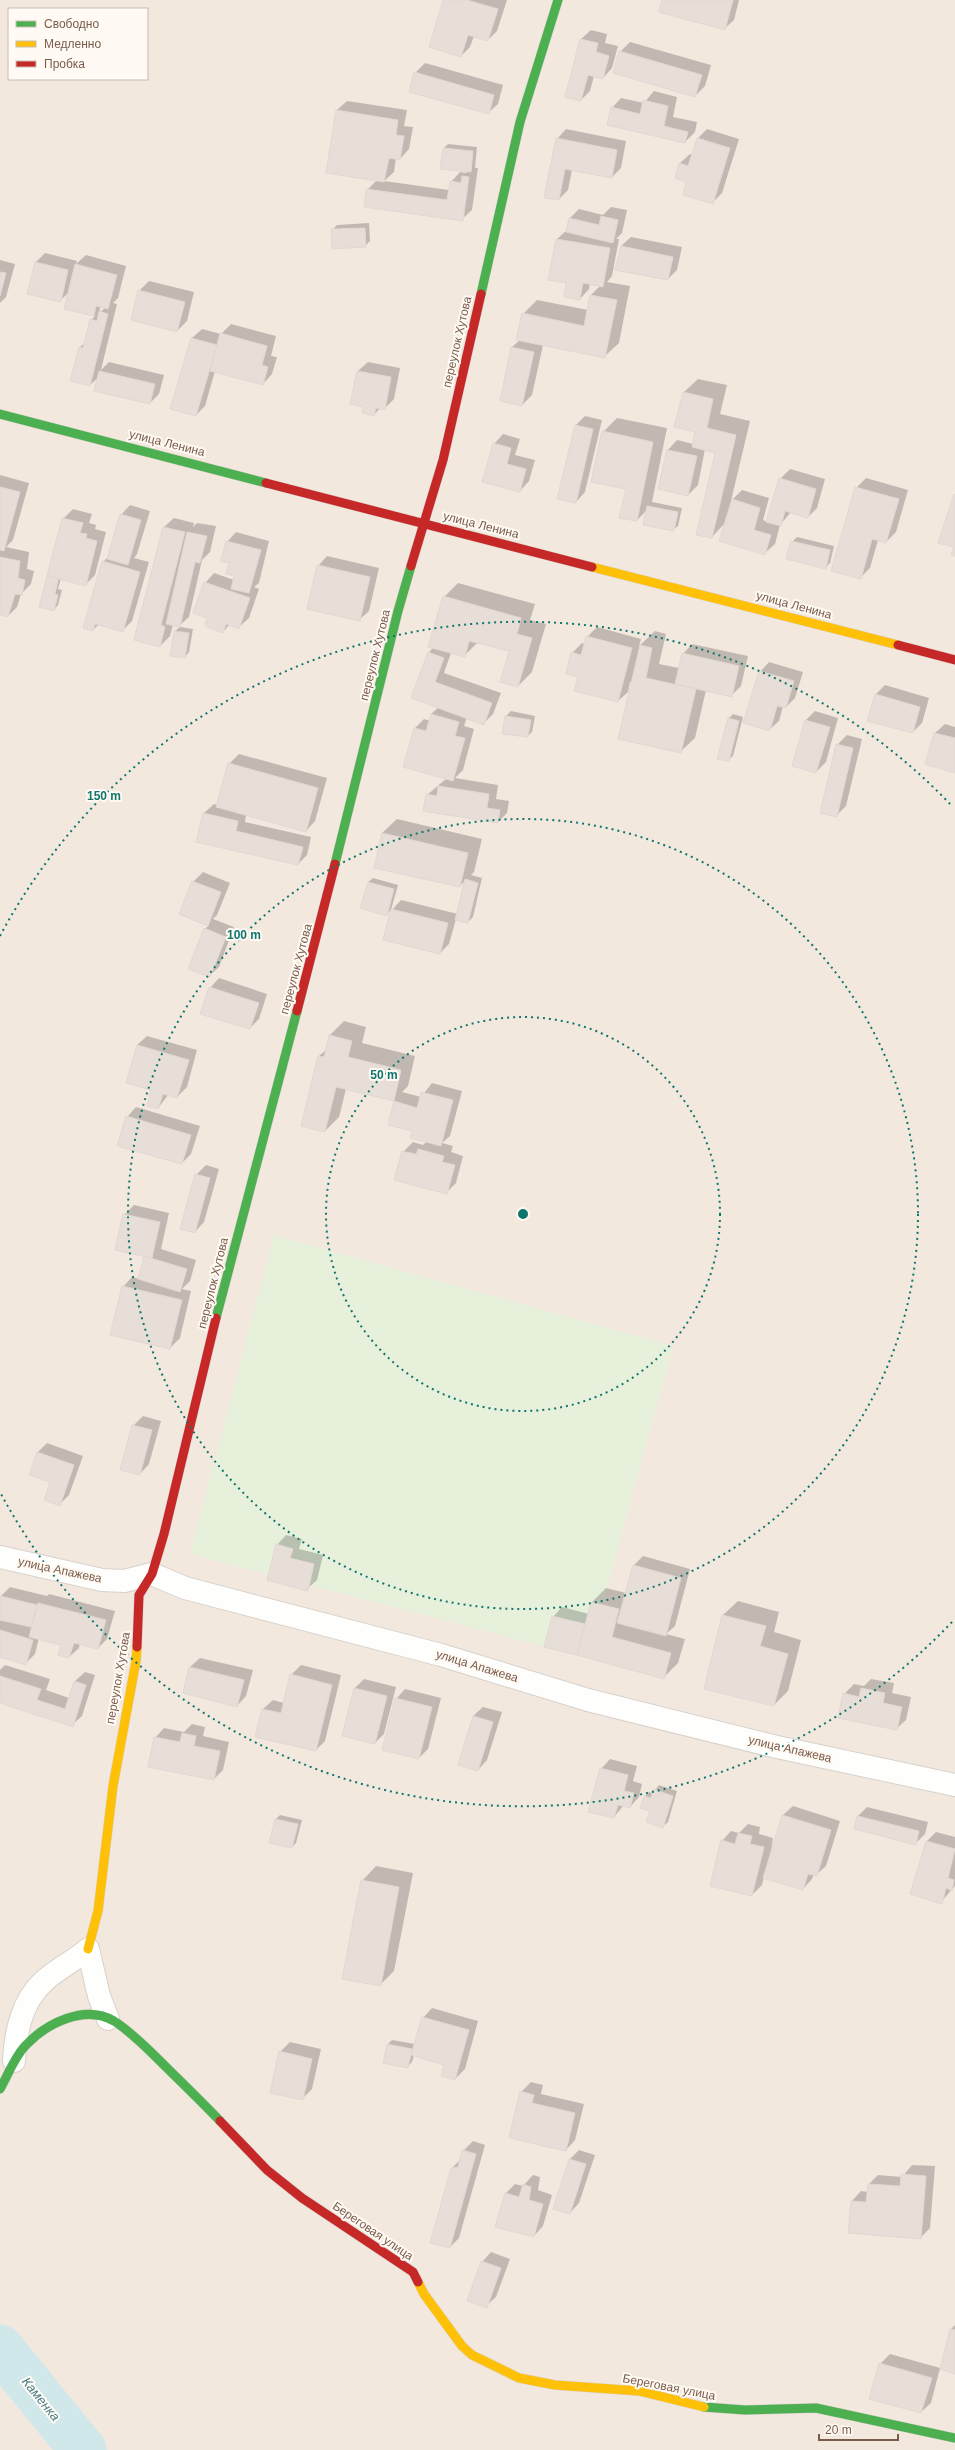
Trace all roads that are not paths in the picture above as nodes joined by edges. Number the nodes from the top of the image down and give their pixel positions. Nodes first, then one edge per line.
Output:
1 (558, 0) edge
2 (0, 414) edge
3 (424, 522) junction
4 (955, 660) edge
5 (0, 1557) edge
6 (152, 1574) junction
7 (955, 1785) edge
8 (88, 1949) junction
9 (108, 2019) junction
10 (14, 2061) junction
11 (0, 2089) edge
12 (955, 2438) edge

1 - 3 street, переулок Хутова
2 - 3 street, улица Ленина
3 - 4 street, улица Ленина
3 - 6 street, переулок Хутова
5 - 6 street, улица Апажева
6 - 7 street, улица Апажева
6 - 8 street, переулок Хутова
8 - 9 street
8 - 10 street
9 - 10 street, Береговая улица
9 - 12 street, Береговая улица
10 - 11 street, Береговая улица

